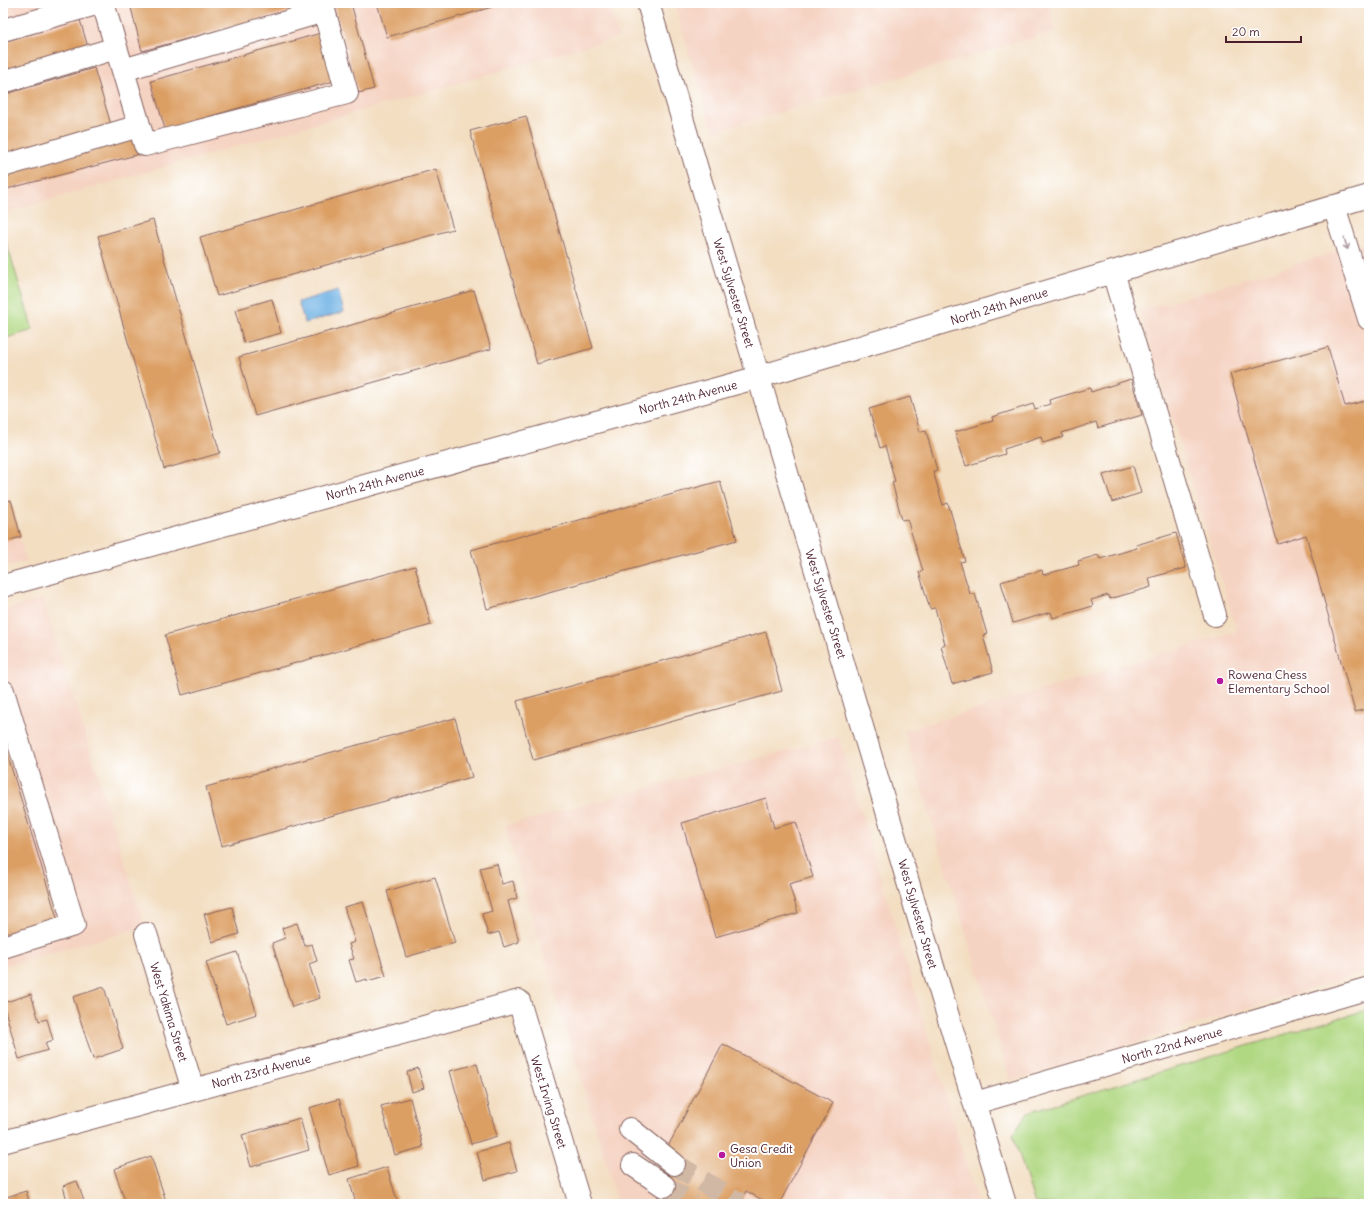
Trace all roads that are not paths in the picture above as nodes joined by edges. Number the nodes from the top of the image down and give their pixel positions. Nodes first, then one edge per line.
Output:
1 (100, 3) edge
2 (103, 3) edge
3 (648, 3) edge
4 (323, 7) edge
5 (3, 30) edge
6 (116, 48) junction
7 (123, 70) junction
8 (3, 82) edge
9 (139, 126) junction
10 (3, 166) edge
11 (1369, 196) edge
12 (1334, 206) junction
13 (1113, 272) junction
14 (1369, 319) edge
15 (759, 377) junction
16 (3, 586) edge
17 (1216, 615) dead end
18 (3, 691) edge
19 (146, 934) dead end
20 (3, 947) edge
21 (1369, 988) edge
22 (519, 1001) joint
23 (193, 1090) junction
24 (974, 1102) junction
25 (629, 1134) dead end
26 (3, 1142) edge
27 (635, 1173) dead end
28 (580, 1204) edge
29 (1005, 1204) edge

1 - 5 street
2 - 6 street
3 - 15 street, West Sylvester Street
4 - 7 street
4 - 9 street
6 - 7 street
6 - 8 street
7 - 9 street
9 - 10 street
11 - 12 street, North 24th Avenue
12 - 13 street, North 24th Avenue
12 -> 14 street
13 - 15 street, North 24th Avenue
13 - 17 street
15 - 16 street, North 24th Avenue
15 - 24 street, West Sylvester Street
18 - 20 street
19 - 23 street, West Yakima Street
21 - 24 street, North 22nd Avenue
22 - 23 street, North 23rd Avenue
22 - 28 street, West Irving Street
23 - 26 street, North 23rd Avenue
24 - 29 street, West Sylvester Street
25 - 27 street

